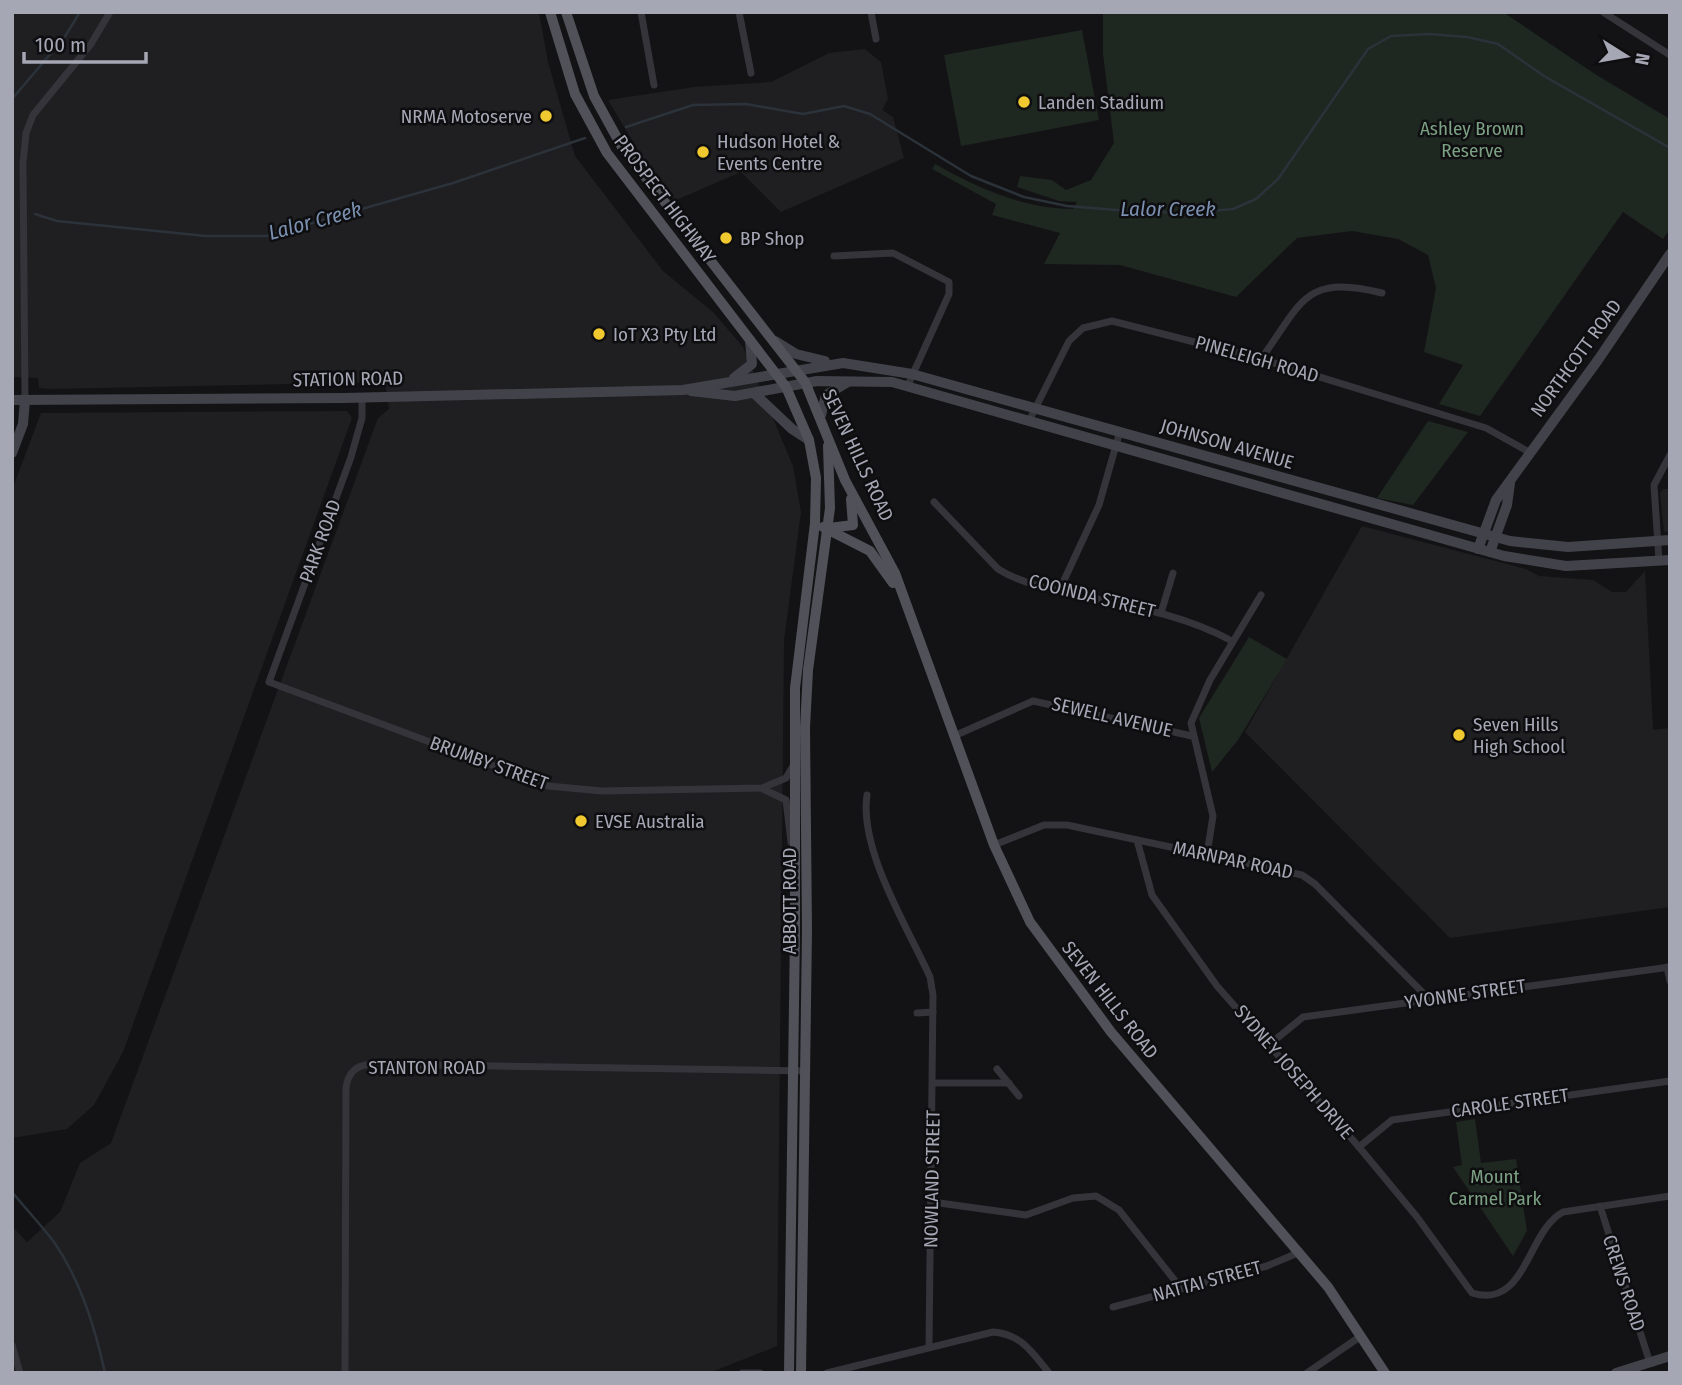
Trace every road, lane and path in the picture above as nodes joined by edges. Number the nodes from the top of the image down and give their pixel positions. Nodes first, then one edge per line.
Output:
1 (110, 12) edge
2 (550, 12) edge
3 (566, 12) edge
4 (641, 12) edge
5 (739, 12) edge
6 (871, 12) edge
7 (1603, 12) edge
8 (876, 39) dead end
9 (1670, 55) edge
10 (751, 73) dead end
11 (654, 85) dead end
12 (1670, 254) edge
13 (834, 256) dead end
14 (1382, 293) dead end
15 (749, 338) junction
16 (772, 339) junction
17 (1261, 359) junction
18 (843, 363) junction
19 (797, 371) junction
20 (777, 374) junction
21 (912, 374) junction
22 (855, 379) junction
23 (805, 382) junction
24 (724, 383) junction
25 (908, 385) junction
26 (786, 387) junction
27 (684, 390) junction
28 (755, 394) junction
29 (362, 397) junction
30 (12, 400) edge
31 (25, 400) junction
32 (1035, 408) junction
33 (821, 415) junction
34 (1028, 421) junction
35 (826, 430) junction
36 (1120, 431) junction
37 (809, 440) junction
38 (1116, 445) junction
39 (1529, 452) junction
40 (12, 453) edge
41 (1670, 455) edge
42 (845, 480) junction
43 (1510, 482) junction
44 (934, 502) dead end
45 (815, 523) junction
46 (827, 528) junction
47 (1482, 534) junction
48 (1494, 538) junction
49 (1670, 540) edge
50 (1658, 542) junction
51 (1478, 549) junction
52 (1490, 552) junction
53 (1665, 560) edge
54 (1173, 573) dead end
55 (1059, 591) junction
56 (901, 593) junction
57 (1261, 595) dead end
58 (1161, 612) junction
59 (1232, 641) junction
60 (269, 682) joint
61 (954, 736) junction
62 (1192, 736) junction
63 (795, 759) junction
64 (762, 788) junction
65 (867, 795) dead end
66 (1137, 840) junction
67 (994, 845) junction
68 (1207, 854) junction
69 (795, 857) junction
70 (1669, 967) edge
71 (1670, 981) edge
72 (1428, 998) junction
73 (933, 1012) junction
74 (917, 1013) dead end
75 (1270, 1044) junction
76 (997, 1069) dead end
77 (793, 1071) junction
78 (806, 1071) junction
79 (1670, 1080) edge
80 (934, 1083) junction
81 (1009, 1083) junction
82 (1019, 1096) dead end
83 (1359, 1147) junction
84 (1670, 1196) edge
85 (932, 1202) junction
86 (1600, 1206) junction
87 (1300, 1252) junction
88 (1180, 1287) junction
89 (1113, 1307) dead end
90 (1361, 1336) junction
91 (12, 1345) edge
92 (929, 1346) junction
93 (1670, 1356) edge
94 (1649, 1360) junction
95 (752, 1372) edge
96 (20, 1373) edge
97 (345, 1373) edge
98 (742, 1373) edge
99 (760, 1373) edge
100 (789, 1373) edge
101 (801, 1373) edge
102 (827, 1373) edge
103 (1049, 1373) edge
104 (1307, 1373) edge
105 (1385, 1373) edge
106 (1616, 1373) edge

1 - 31 street
2 - 15 main road, PROSPECT HIGHWAY
3 - 16 main road, PROSPECT HIGHWAY
4 - 11 street
5 - 10 street
6 - 8 street
7 - 9 street
12 - 39 main road, NORTHCOTT ROAD
13 - 21 street
14 - 17 street
15 - 20 main road, PROSPECT HIGHWAY
15 - 24 main road
16 - 18 main road
16 - 19 main road, PROSPECT HIGHWAY
17 - 32 street, PINELEIGH ROAD
17 - 39 street, PINELEIGH ROAD
18 - 19 main road, JOHNSON AVENUE
18 - 21 main road, JOHNSON AVENUE
19 - 20 main road, JOHNSON AVENUE
19 - 23 main road, SEVEN HILLS ROAD
20 - 24 main road, STATION ROAD
20 - 26 main road, PROSPECT HIGHWAY
21 - 25 street
21 - 32 main road, JOHNSON AVENUE
22 - 23 main road, JOHNSON AVENUE
22 - 25 main road, JOHNSON AVENUE
22 - 33 main road
23 - 26 main road, JOHNSON AVENUE
23 - 33 main road, SEVEN HILLS ROAD
24 - 27 main road, STATION ROAD
25 - 34 main road, JOHNSON AVENUE
26 - 28 main road, STATION ROAD
26 - 37 main road, SEVEN HILLS ROAD
27 - 28 main road, STATION ROAD
27 - 29 main road, STATION ROAD
28 - 37 main road
29 - 31 main road, STATION ROAD
29 - 60 street, PARK ROAD
30 - 31 main road, STATION ROAD
31 - 40 main road
32 - 34 street, PINELEIGH ROAD
32 - 36 main road, JOHNSON AVENUE
33 - 35 main road, SEVEN HILLS ROAD
34 - 38 main road, JOHNSON AVENUE
35 - 42 main road, SEVEN HILLS ROAD
35 - 46 main road, ABBOTT ROAD
36 - 38 street
36 - 47 main road, JOHNSON AVENUE
37 - 45 main road, ABBOTT ROAD
38 - 51 main road, JOHNSON AVENUE
38 - 55 street
39 - 43 main road, NORTHCOTT ROAD
41 - 50 street
42 - 46 main road
42 - 56 main road, SEVEN HILLS ROAD
43 - 47 main road, NORTHCOTT ROAD
43 - 48 main road, NORTHCOTT ROAD
44 - 55 street, COOINDA STREET
45 - 46 main road, SEVEN HILLS ROAD
45 - 63 main road, ABBOTT ROAD
46 - 56 main road, SEVEN HILLS ROAD
46 - 78 main road, ABBOTT ROAD
47 - 48 main road, JOHNSON AVENUE
47 - 51 main road, NORTHCOTT ROAD
48 - 50 main road, JOHNSON AVENUE
48 - 52 main road, NORTHCOTT ROAD
49 - 50 main road, JOHNSON AVENUE
50 - 53 street
51 - 52 main road, JOHNSON AVENUE
52 - 53 main road, JOHNSON AVENUE
54 - 58 street
55 - 58 street, COOINDA STREET
56 - 61 main road, SEVEN HILLS ROAD
57 - 59 street
58 - 59 street, COOINDA STREET
59 - 62 street
60 - 64 street, BRUMBY STREET
61 - 62 street, SEWELL AVENUE
61 - 67 main road, SEVEN HILLS ROAD
62 - 68 street
63 - 64 street
63 - 69 main road, ABBOTT ROAD
64 - 69 street
65 - 73 street, NOWLAND STREET
66 - 67 street, MARNPAR ROAD
66 - 68 street, MARNPAR ROAD
66 - 75 street, SYDNEY JOSEPH DRIVE
67 - 87 main road, SEVEN HILLS ROAD
68 - 72 street, MARNPAR ROAD
69 - 77 main road, ABBOTT ROAD
70 - 71 street
70 - 72 street, YVONNE STREET
72 - 75 street, YVONNE STREET
73 - 74 street
73 - 80 street, NOWLAND STREET
75 - 83 street, SYDNEY JOSEPH DRIVE
76 - 81 street
77 - 78 street, STANTON ROAD
77 - 97 street, STANTON ROAD
77 - 100 main road, ABBOTT ROAD
78 - 101 main road, ABBOTT ROAD
79 - 83 street, CAROLE STREET
80 - 81 street
80 - 85 street, NOWLAND STREET
81 - 82 street
83 - 86 street, SYDNEY JOSEPH DRIVE
84 - 86 street
85 - 88 street
85 - 92 street, NOWLAND STREET
86 - 94 street, CREWS ROAD
87 - 88 street, NATTAI STREET
87 - 90 main road, SEVEN HILLS ROAD
88 - 89 street, NATTAI STREET
90 - 104 street
90 - 105 main road, SEVEN HILLS ROAD
91 - 96 street
92 - 102 street
92 - 103 street
93 - 94 main road
94 - 106 main road
95 - 98 street
95 - 99 street

